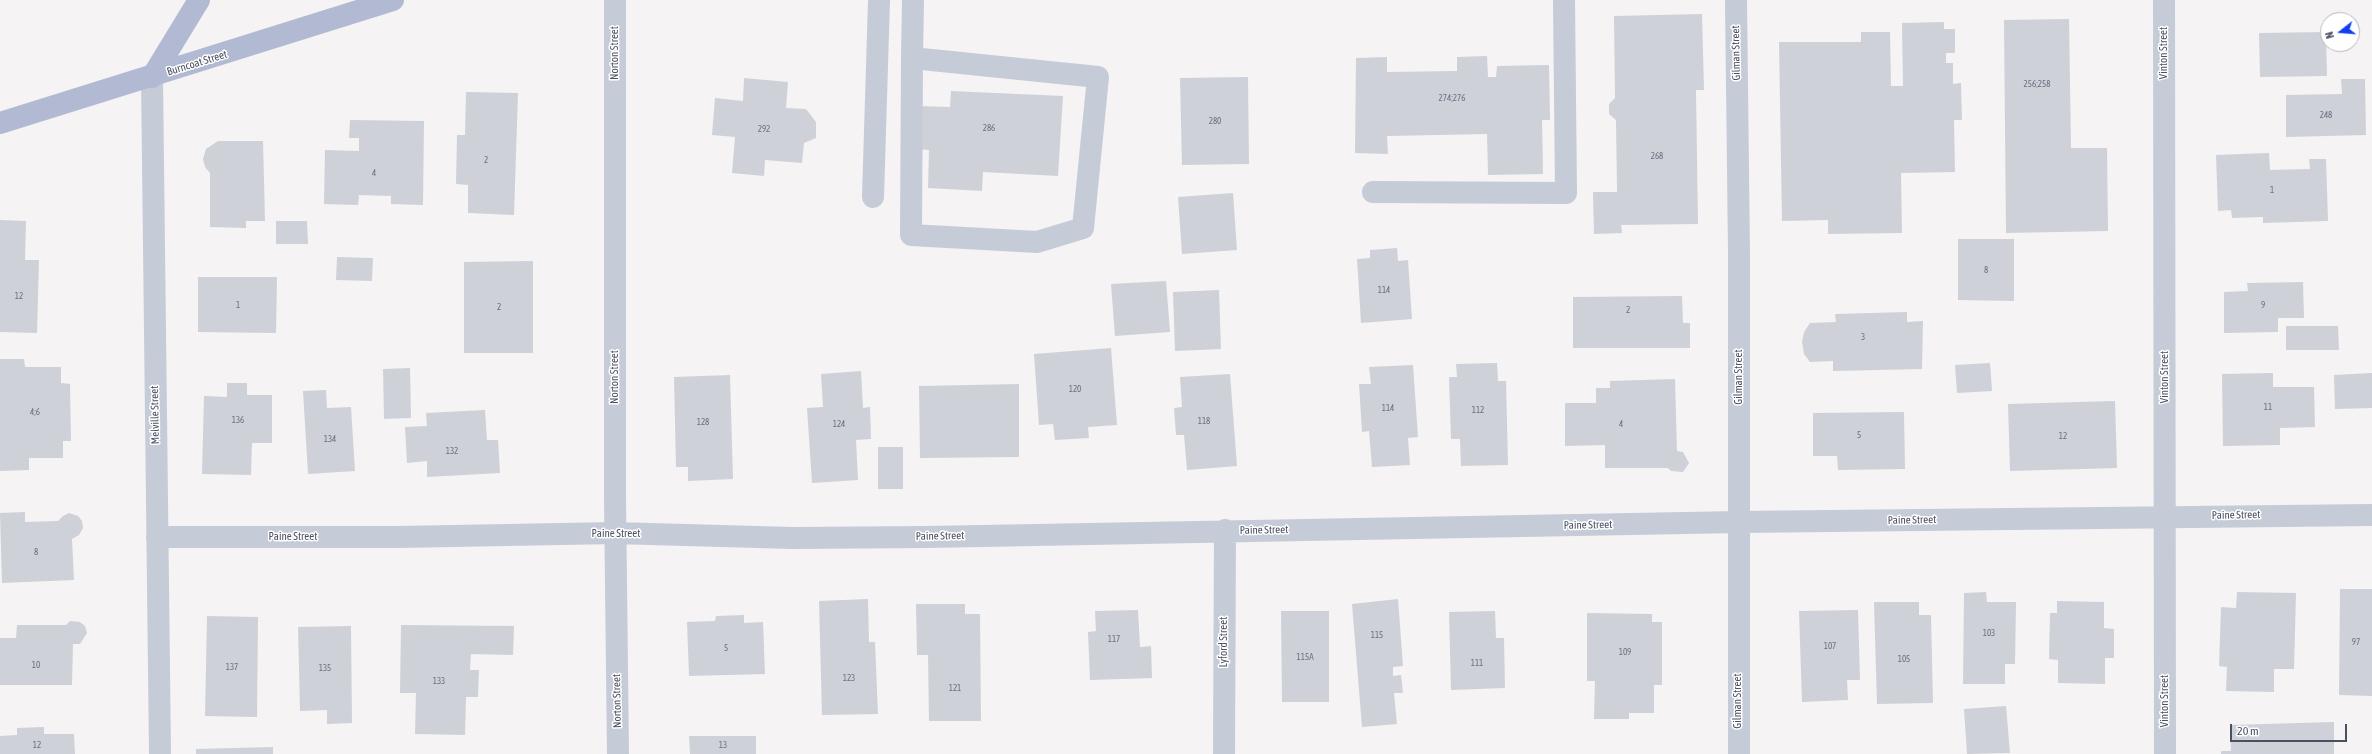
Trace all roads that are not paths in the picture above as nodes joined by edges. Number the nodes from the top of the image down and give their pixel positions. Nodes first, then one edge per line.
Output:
1 (199, 0) edge
2 (393, 0) edge
3 (615, 0) edge
4 (879, 0) edge
5 (913, 0) edge
6 (1564, 0) edge
7 (1736, 0) edge
8 (2164, 0) edge
9 (912, 58) junction
10 (152, 77) junction
11 (0, 123) edge
12 (1373, 192) dead end
13 (873, 197) dead end
14 (2372, 514) edge
15 (2166, 516) junction
16 (1739, 522) junction
17 (1225, 530) junction
18 (615, 533) junction
19 (157, 537) junction
20 (160, 754) edge
21 (618, 754) edge
22 (1224, 754) edge
23 (1738, 754) edge
24 (2165, 754) edge

1 - 10 main road
2 - 10 main road, Burncoat Street
3 - 18 street, Norton Street
4 - 13 street
5 - 9 street
6 - 12 street
7 - 16 street, Gilman Street
8 - 15 street, Vinton Street
9 - 9 street
10 - 11 main road, Burncoat Street
10 - 19 street, Melville Street
14 - 15 street, Paine Street
15 - 16 street, Paine Street
15 - 24 street, Vinton Street
16 - 17 street, Paine Street
16 - 23 street, Gilman Street
17 - 18 street, Paine Street
17 - 22 street, Lyford Street
18 - 19 street, Paine Street
18 - 21 street, Norton Street
19 - 20 street, Melville Street

